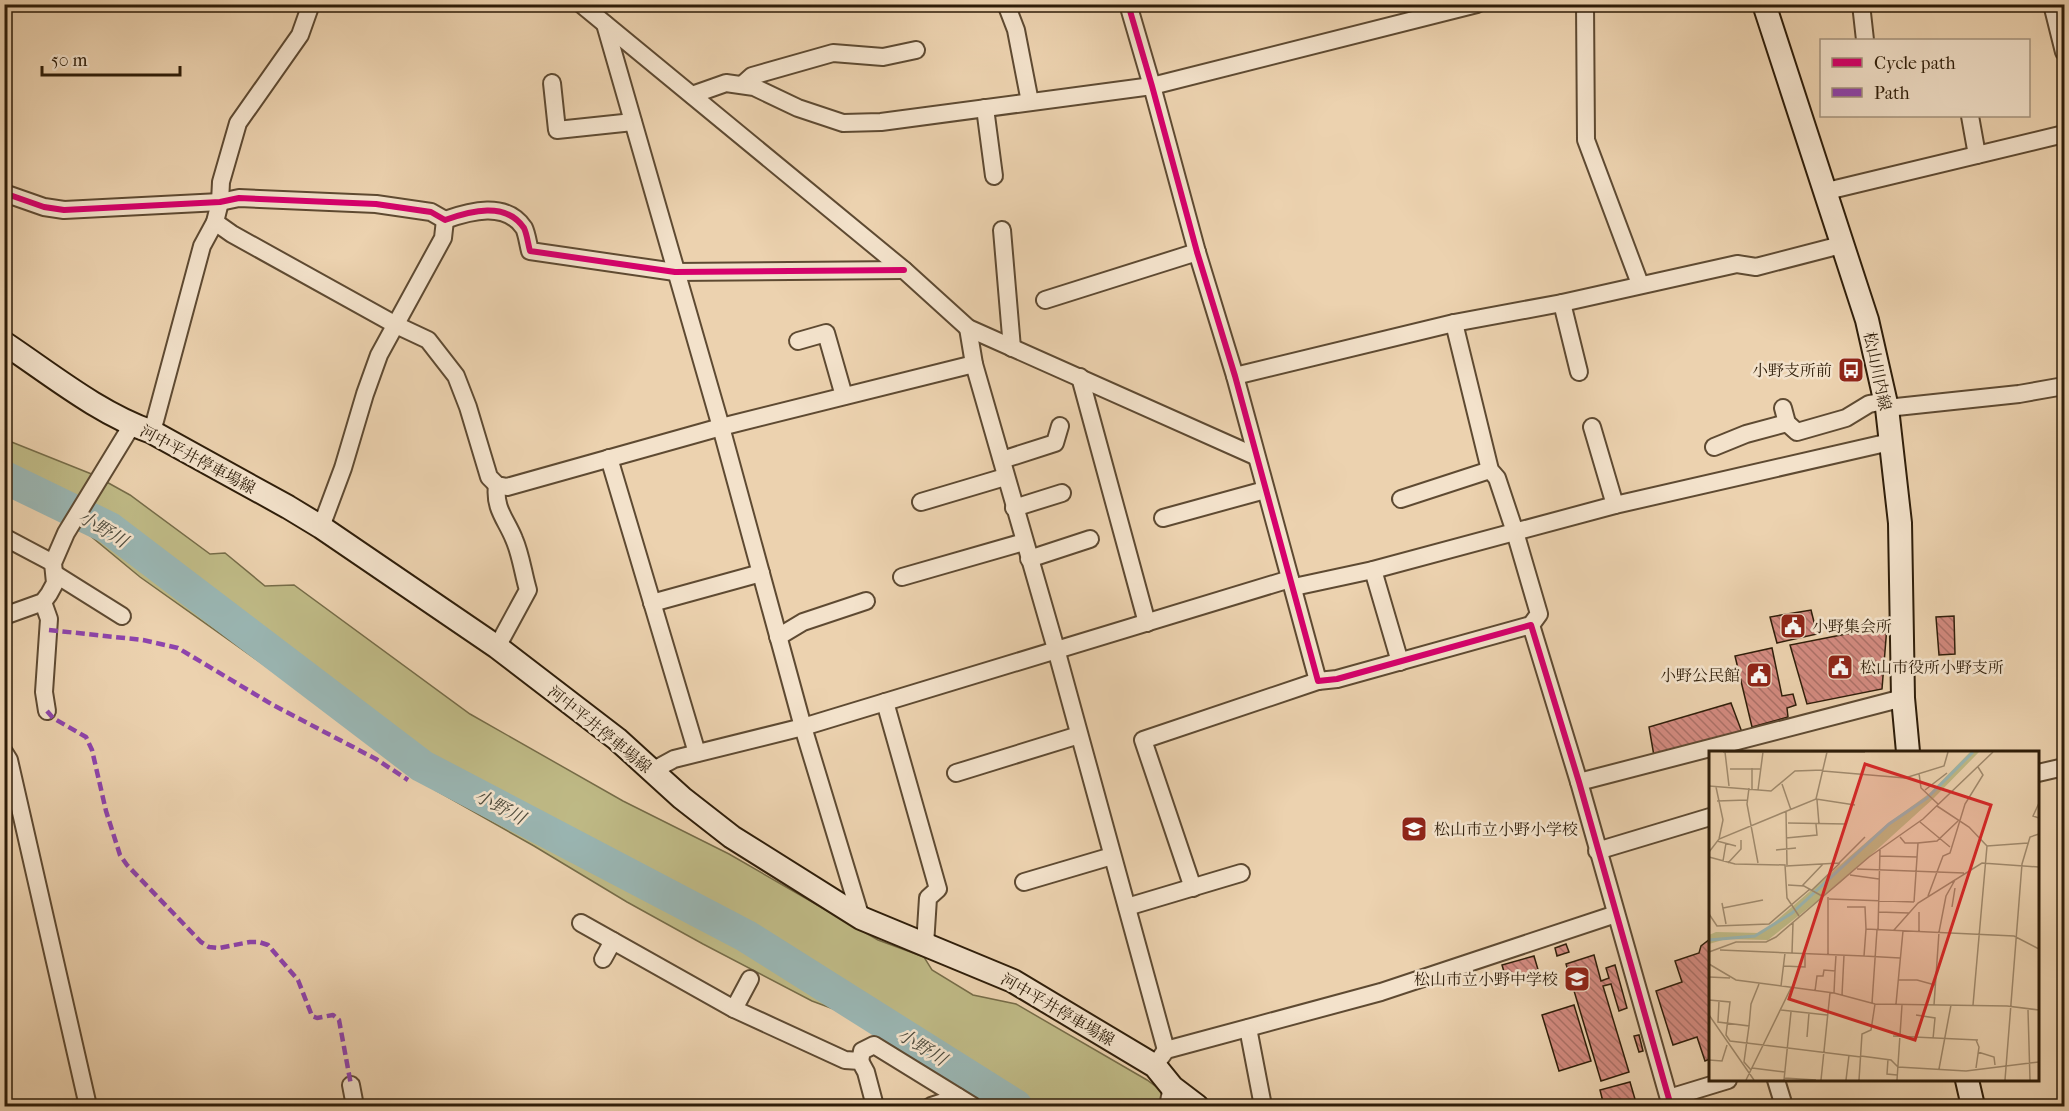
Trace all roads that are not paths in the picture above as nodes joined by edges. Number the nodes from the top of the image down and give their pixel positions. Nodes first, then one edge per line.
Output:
1 (311, 4) edge
2 (581, 4) edge
3 (1006, 4) edge
4 (1128, 4) edge
5 (1477, 4) edge
6 (1585, 4) edge
7 (1764, 4) edge
8 (1861, 4) edge
9 (2052, 4) edge
10 (2061, 23) edge
11 (605, 24) junction
12 (1865, 39) edge
13 (916, 50) dead end
14 (2064, 52) edge
15 (552, 83) dead end
16 (742, 85) junction
17 (1152, 86) junction
18 (692, 95) junction
19 (1030, 102) junction
20 (985, 108) junction
21 (1970, 117) edge
22 (633, 122) junction
23 (2064, 134) edge
24 (1977, 156) junction
25 (994, 176) dead end
26 (4, 192) edge
27 (1823, 192) junction
28 (220, 202) junction
29 (445, 220) junction
30 (215, 222) junction
31 (1002, 230) dead end
32 (1841, 245) junction
33 (1197, 252) junction
34 (904, 270) junction
35 (675, 272) junction
36 (1640, 285) junction
37 (1045, 300) dead end
38 (1562, 303) junction
39 (1454, 323) junction
40 (396, 325) junction
41 (968, 328) junction
42 (798, 341) dead end
43 (4, 343) edge
44 (1012, 348) junction
45 (974, 364) junction
46 (1579, 372) dead end
47 (1235, 376) junction
48 (1080, 377) junction
49 (2064, 386) edge
50 (844, 396) junction
51 (1886, 404) junction
52 (1060, 426) dead end
53 (721, 427) junction
54 (1592, 427) dead end
55 (142, 429) junction
56 (1890, 442) junction
57 (1714, 447) dead end
58 (1255, 456) junction
59 (609, 458) junction
60 (1002, 460) junction
61 (1490, 470) junction
62 (1005, 477) junction
63 (497, 485) junction
64 (1265, 490) junction
65 (1062, 494) dead end
66 (1401, 499) dead end
67 (921, 502) dead end
68 (1615, 506) junction
69 (1014, 508) junction
70 (1163, 518) dead end
71 (321, 527) junction
72 (1515, 532) junction
73 (4, 537) edge
74 (1090, 539) dead end
75 (1024, 542) junction
76 (1029, 559) junction
77 (54, 568) junction
78 (1373, 570) junction
79 (761, 573) junction
80 (902, 577) dead end
81 (1292, 583) junction
82 (866, 601) dead end
83 (43, 602) junction
84 (652, 603) junction
85 (4, 616) edge
86 (122, 616) dead end
87 (1147, 623) junction
88 (1532, 625) junction
89 (778, 637) junction
90 (497, 647) junction
91 (1056, 649) junction
92 (1400, 662) junction
93 (1318, 681) junction
94 (1903, 698) junction
95 (885, 702) junction
96 (47, 711) dead end
97 (803, 727) junction
98 (1079, 735) junction
99 (1908, 751) edge
100 (697, 753) junction
101 (6, 758) edge
102 (2064, 767) edge
103 (652, 771) junction
104 (956, 773) dead end
105 (2039, 773) edge
106 (1579, 782) junction
107 (1709, 817) edge
108 (1597, 850) junction
109 (1113, 856) junction
110 (1241, 873) dead end
111 (1024, 882) dead end
112 (1193, 888) junction
113 (1127, 907) junction
114 (1616, 914) junction
115 (861, 918) junction
116 (581, 923) dead end
117 (613, 941) junction
118 (925, 945) junction
119 (603, 959) dead end
120 (750, 980) dead end
121 (734, 1009) junction
122 (1248, 1028) junction
123 (1161, 1058) junction
124 (860, 1061) junction
125 (1725, 1081) edge
126 (1776, 1081) edge
127 (1968, 1081) edge
128 (351, 1085) dead end
129 (1170, 1095) edge
130 (958, 1097) junction
131 (1670, 1102) edge
132 (88, 1107) edge
133 (355, 1107) edge
134 (875, 1107) edge
135 (931, 1107) edge
136 (973, 1107) edge
137 (1197, 1107) edge
138 (1263, 1107) edge
139 (1784, 1107) edge
140 (1973, 1107) edge

1 - 28 street
2 - 11 street
3 - 19 street
4 - 17 street
5 - 17 street
6 - 36 street
7 - 27 main road, 松山川内線
8 - 12 street
9 - 10 street
10 - 14 street
11 - 18 street
11 - 22 street
13 - 16 street
15 - 22 street
16 - 18 street
16 - 20 street
17 - 19 street
17 - 33 street
18 - 34 street
19 - 20 street
20 - 25 street
21 - 24 street
22 - 35 street
23 - 24 street
24 - 27 street
26 - 28 street
27 - 32 main road, 松山川内線
28 - 29 street
28 - 30 street
29 - 35 street
29 - 40 street
30 - 40 street
30 - 55 street
31 - 44 street
32 - 36 street
32 - 51 main road, 松山川内線
33 - 37 street
33 - 47 street
34 - 35 street
34 - 41 street
35 - 53 street
36 - 38 street
38 - 39 street
38 - 46 street
39 - 47 street
39 - 61 street
40 - 63 street
40 - 71 street
41 - 44 street
41 - 45 street
42 - 50 street
43 - 55 main road, 河中平井停車場線
44 - 48 street
45 - 50 street
45 - 60 street
47 - 58 street
48 - 58 street
48 - 87 street
49 - 51 street
50 - 53 street
51 - 56 main road, 松山川内線
51 - 57 street
52 - 60 street
53 - 59 street
53 - 79 street
54 - 68 street
55 - 71 main road, 河中平井停車場線
55 - 77 street
56 - 68 street
56 - 94 main road, 松山川内線
58 - 64 street
59 - 63 street
59 - 84 street
60 - 62 street
61 - 66 street
61 - 72 street
62 - 67 street
62 - 69 street
63 - 90 street
64 - 70 street
64 - 81 street
65 - 69 street
68 - 72 street
69 - 75 street
71 - 90 main road, 河中平井停車場線
72 - 78 street
72 - 88 street
73 - 77 street
74 - 76 street
75 - 76 street
75 - 80 street
76 - 91 street
77 - 83 street
77 - 86 street
78 - 81 street
78 - 92 street
79 - 84 street
79 - 89 street
81 - 87 street
81 - 93 street
82 - 89 street
83 - 85 street
83 - 96 street
84 - 100 street
87 - 91 street
88 - 92 street
88 - 106 street
89 - 97 street
90 - 103 main road, 河中平井停車場線
91 - 95 street
91 - 98 street
92 - 93 street
93 - 112 street
94 - 99 main road, 松山川内線
94 - 106 street
95 - 97 street
95 - 118 street
97 - 100 street
97 - 115 street
98 - 104 street
98 - 109 street
100 - 103 street
101 - 132 street
102 - 105 street
103 - 115 main road, 河中平井停車場線
106 - 108 street
107 - 108 street
108 - 114 street
109 - 111 street
109 - 113 street
110 - 112 street
112 - 113 street
113 - 123 street
114 - 122 street
114 - 131 street
115 - 118 main road, 河中平井停車場線
116 - 117 street
117 - 119 street
117 - 121 street
118 - 123 main road, 河中平井停車場線
120 - 121 street
121 - 124 street
122 - 123 street
122 - 138 street
123 - 129 main road, 河中平井停車場線
124 - 130 street
124 - 134 street
125 - 131 street
126 - 139 street
127 - 140 main road
128 - 133 street
129 - 137 main road, 河中平井停車場線
130 - 135 street
130 - 136 street

